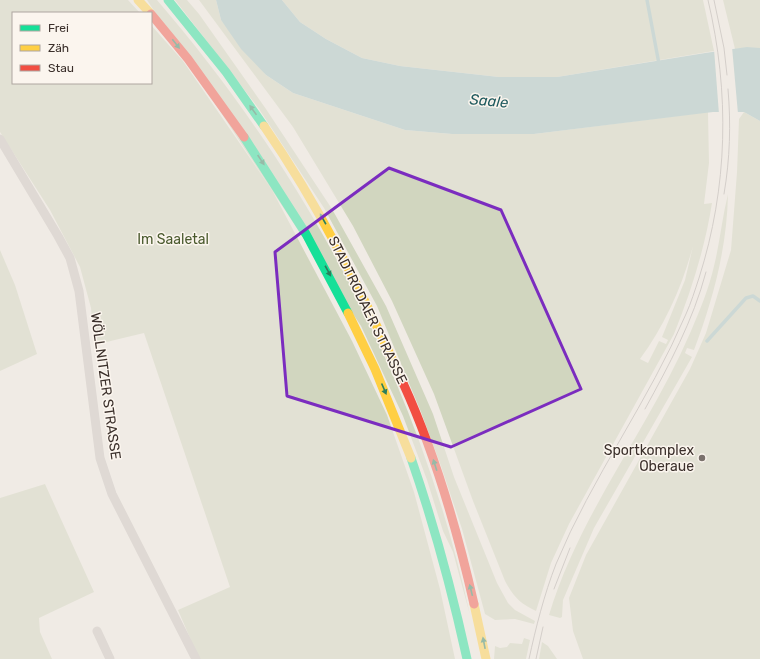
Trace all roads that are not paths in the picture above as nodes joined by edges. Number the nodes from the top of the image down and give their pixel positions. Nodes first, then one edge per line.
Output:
1 (138, 0) edge
2 (168, 0) edge
3 (149, 12) edge
4 (152, 15) edge
5 (0, 140) edge
6 (97, 631) dead end
7 (110, 659) edge
8 (196, 659) edge
9 (467, 659) edge
10 (486, 659) edge

1 - 3 main road, STADTRODAER STRASSE
10 -> 2 main road, STADTRODAER STRASSE
4 -> 9 main road, STADTRODAER STRASSE
5 - 8 street, WÖLLNITZER STRASSE
6 - 7 street

